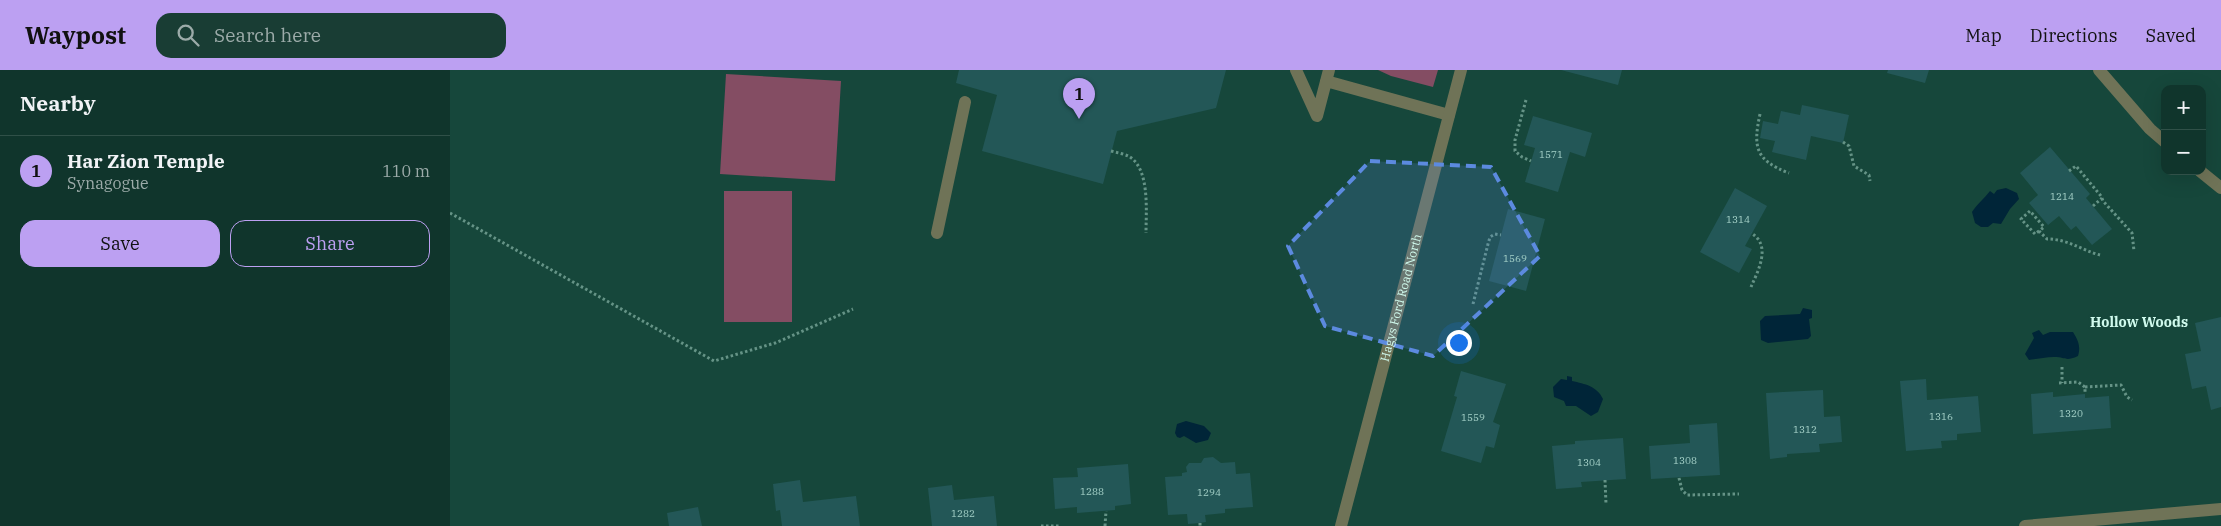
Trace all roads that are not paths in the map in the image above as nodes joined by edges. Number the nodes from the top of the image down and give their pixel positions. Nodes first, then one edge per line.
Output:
1 (1296, 70) edge
2 (1461, 70) edge
3 (2099, 70) edge
4 (1327, 75) edge
5 (965, 102) dead end
6 (1449, 115) junction
7 (2161, 139) edge
8 (2205, 175) edge
9 (2221, 188) edge
10 (937, 233) dead end
11 (2221, 509) edge
12 (1341, 526) edge
13 (2025, 526) edge

1 - 4 street
2 - 6 street, Hagys Ford Road North
3 - 7 street
4 - 6 street
5 - 10 street
6 - 12 street, Hagys Ford Road North
8 - 9 street
11 - 13 street

